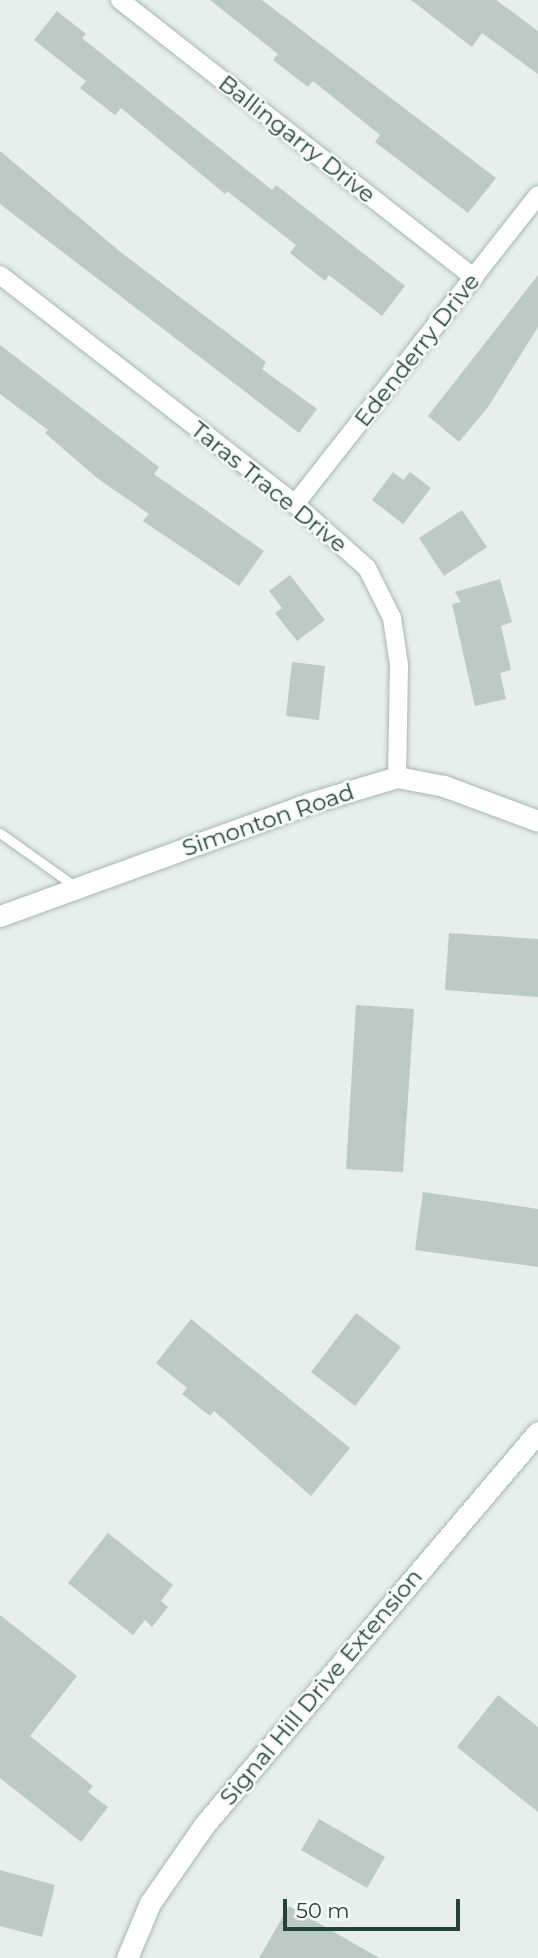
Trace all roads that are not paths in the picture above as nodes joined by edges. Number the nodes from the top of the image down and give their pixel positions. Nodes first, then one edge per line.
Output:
1 (120, 0) edge
2 (538, 195) edge
3 (0, 275) edge
4 (474, 278) junction
5 (295, 504) junction
6 (397, 778) junction
7 (538, 821) edge
8 (0, 833) edge
9 (78, 888) junction
10 (0, 916) edge
11 (538, 1432) edge
12 (127, 1958) edge

1 - 4 street, Ballingarry Drive
2 - 4 street, Edenderry Drive
3 - 5 street, Taras Trace Drive
4 - 5 street, Edenderry Drive
5 - 6 street, Taras Trace Drive
6 - 7 street, Simonton Road
6 - 9 street, Simonton Road
8 - 9 lane
9 - 10 street, Simonton Road
11 - 12 street, Signal Hill Drive Extension

